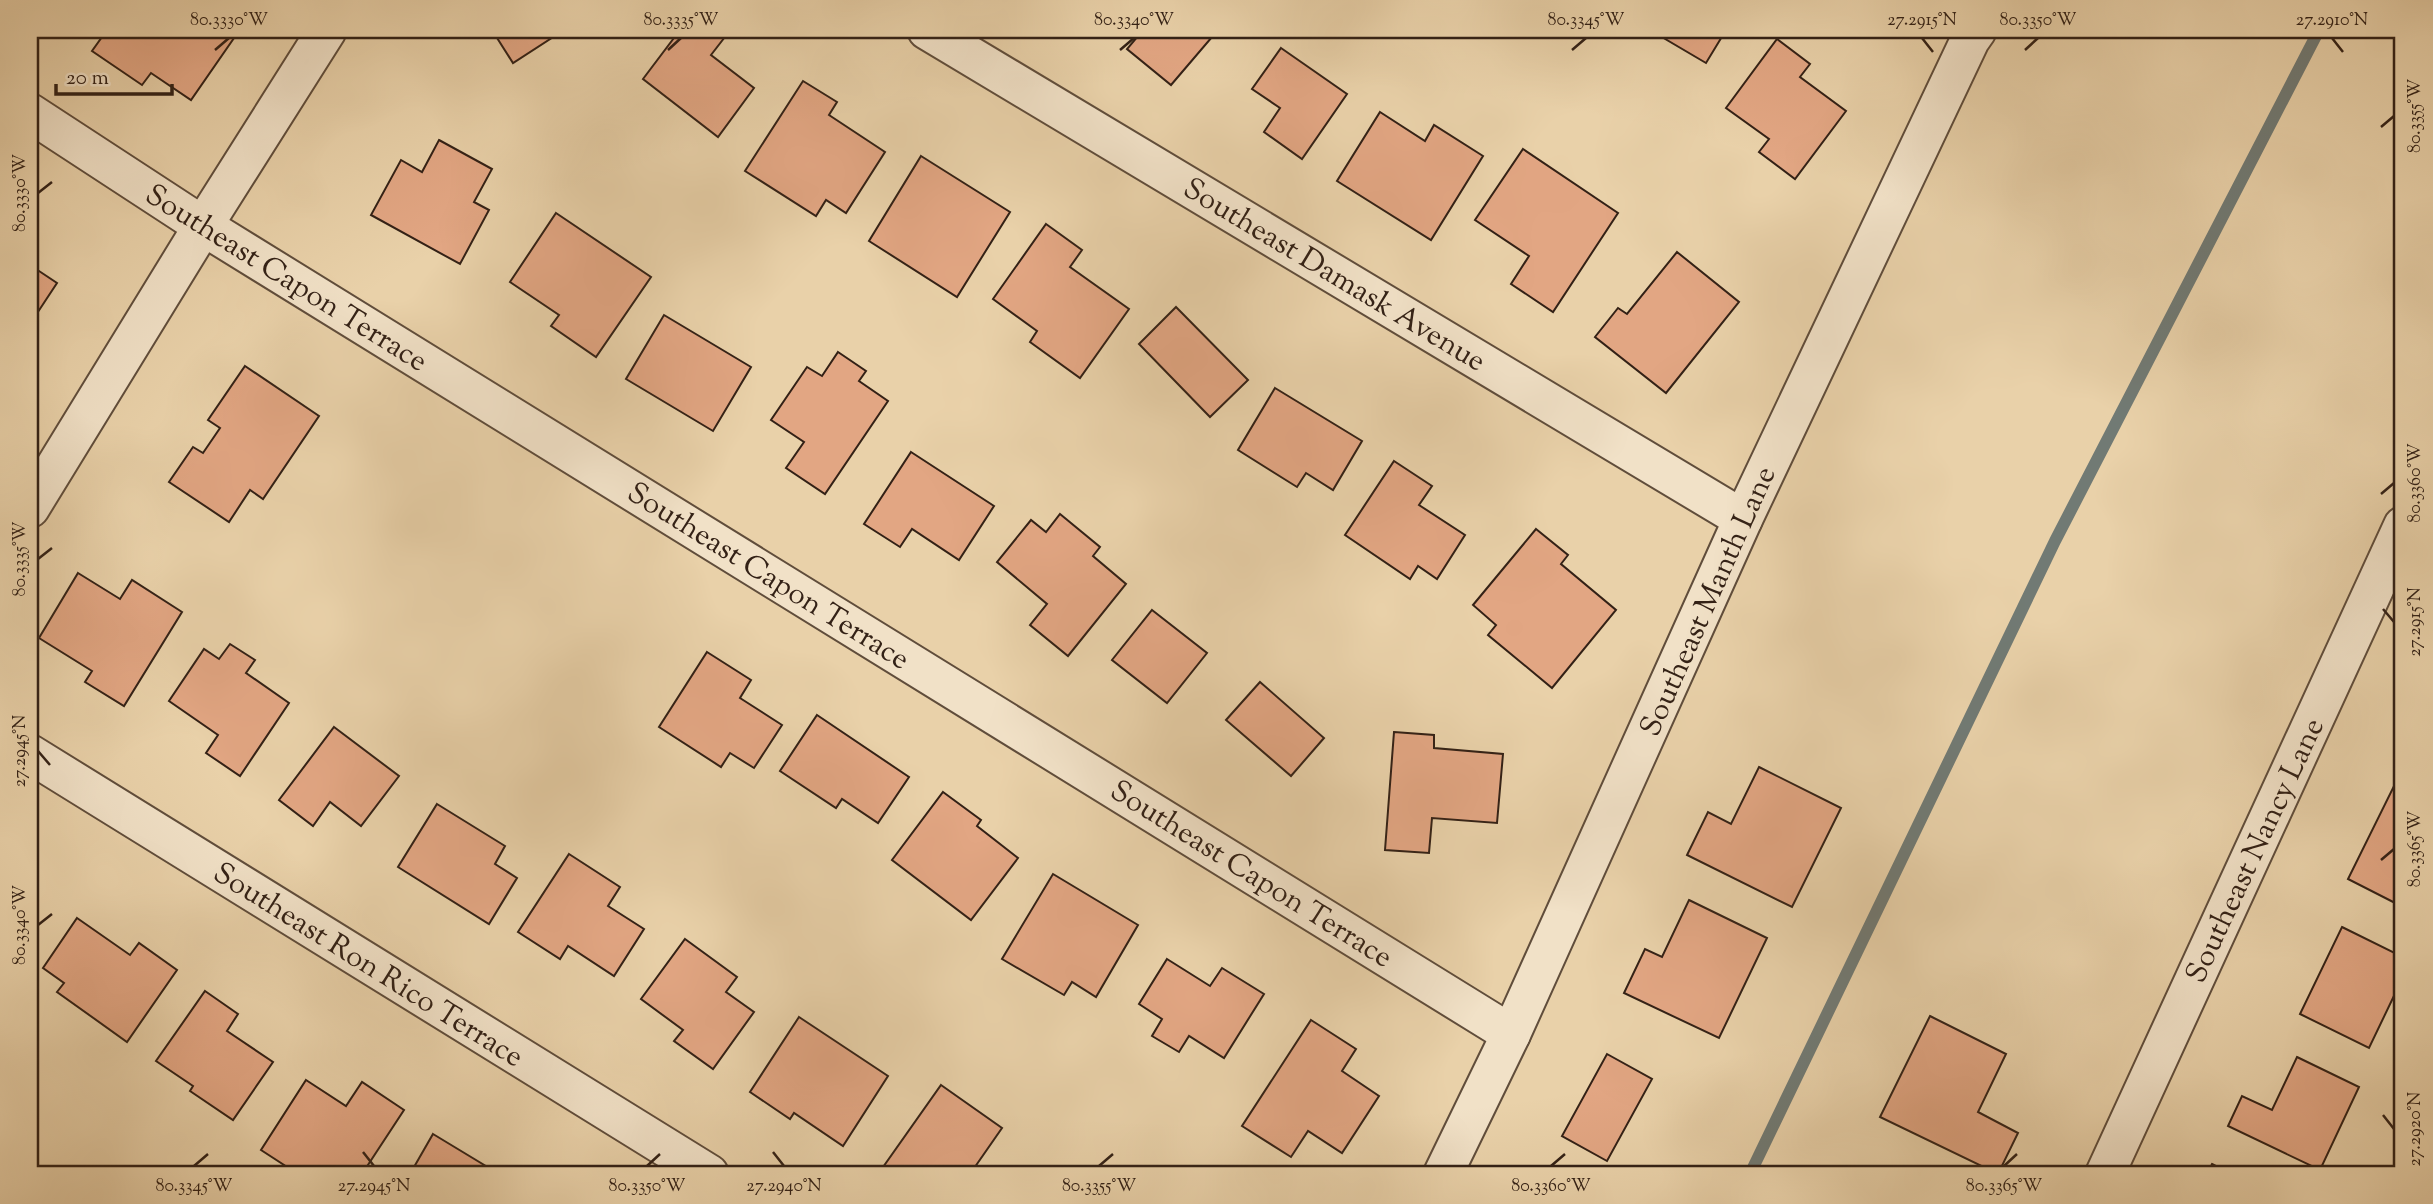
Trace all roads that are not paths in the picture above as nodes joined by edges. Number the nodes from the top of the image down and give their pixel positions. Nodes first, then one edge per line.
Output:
1 (327, 30) edge
2 (927, 30) edge
3 (1967, 33) edge
4 (968, 40) edge
5 (30, 113) edge
6 (203, 226) junction
7 (30, 508) edge
8 (1743, 519) junction
9 (2403, 526) edge
10 (30, 754) edge
11 (1511, 1034) junction
12 (709, 1174) edge
13 (1443, 1174) edge
14 (2105, 1174) edge

1 - 6 street
2 - 4 street, Southeast Damask Avenue
3 - 8 street, Southeast Manth Lane
4 - 8 street, Southeast Damask Avenue
5 - 6 street, Southeast Capon Terrace
6 - 7 street
6 - 11 street, Southeast Capon Terrace
8 - 11 street, Southeast Manth Lane
9 - 14 street, Southeast Nancy Lane
10 - 12 street, Southeast Ron Rico Terrace
11 - 13 street, Southeast Manth Lane

